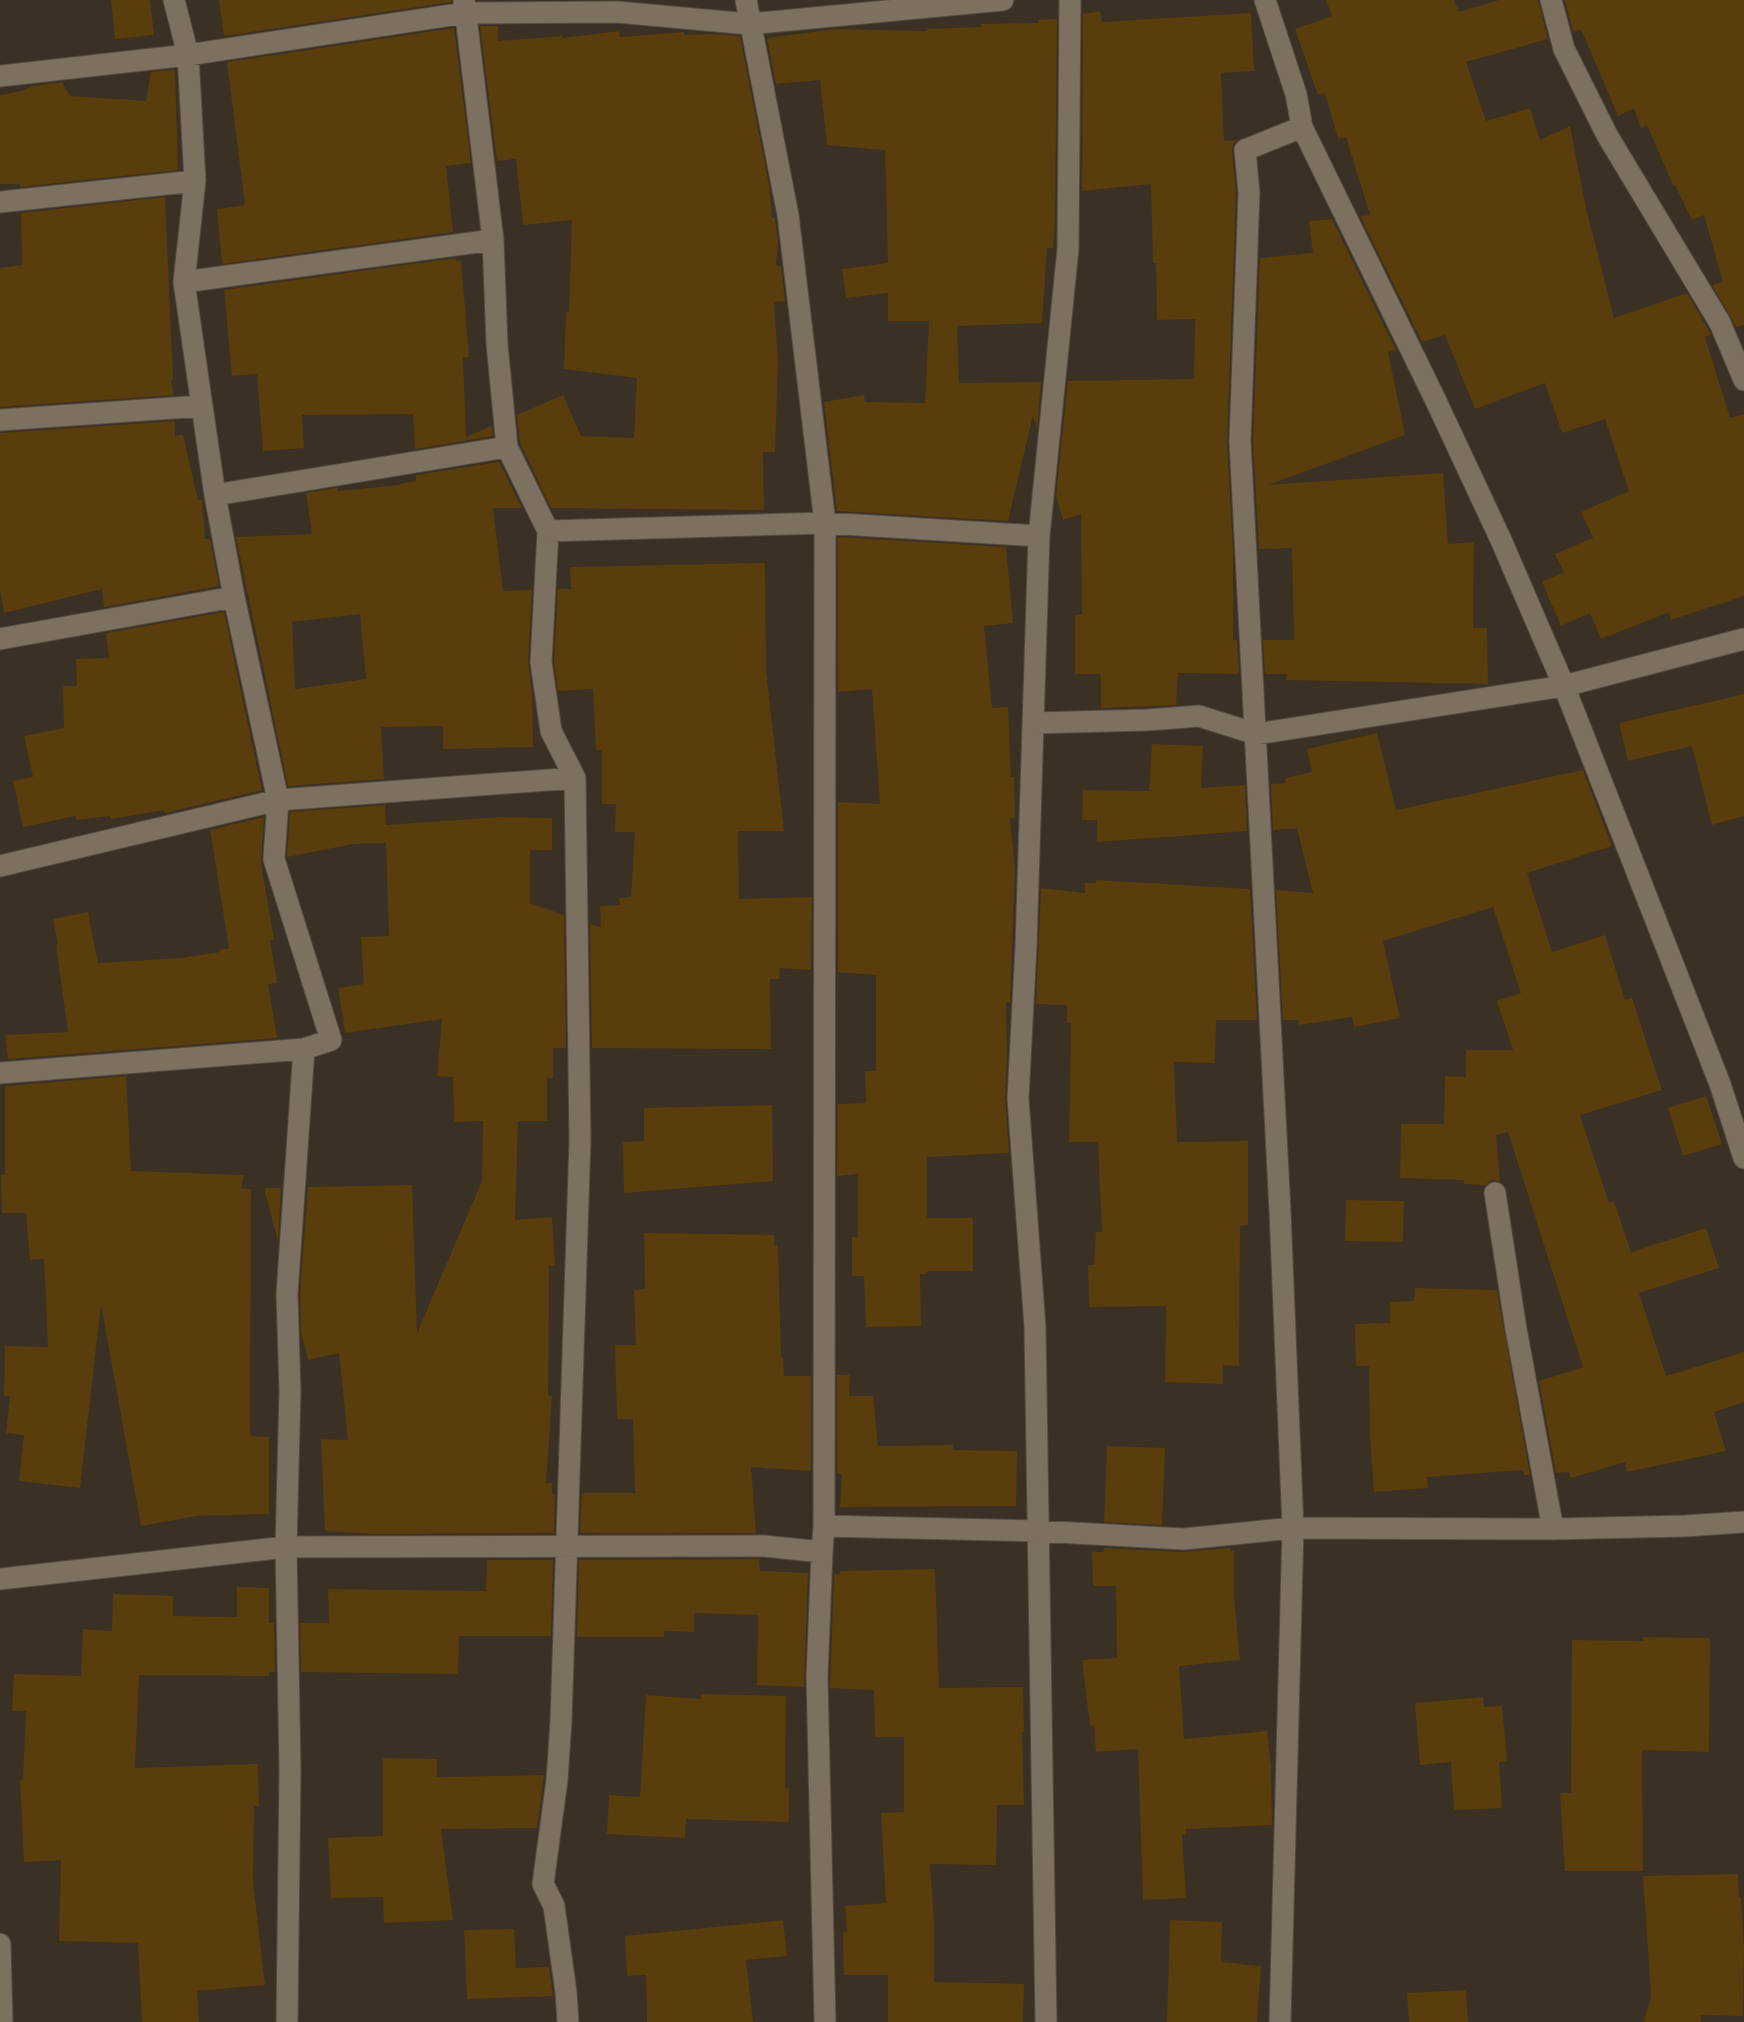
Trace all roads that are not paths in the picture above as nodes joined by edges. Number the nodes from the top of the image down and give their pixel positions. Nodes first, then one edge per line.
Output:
1 (174, 0) edge
2 (746, 0) edge
3 (1003, 0) edge
4 (1070, 0) edge
5 (1265, 0) edge
6 (1551, 0) edge
7 (464, 7) edge
8 (750, 24) junction
9 (188, 55) junction
10 (0, 76) edge
11 (1302, 127) junction
12 (195, 181) junction
13 (0, 202) edge
14 (493, 240) junction
15 (184, 282) junction
16 (1744, 380) edge
17 (202, 406) junction
18 (0, 420) edge
19 (507, 447) junction
20 (215, 495) junction
21 (825, 523) junction
22 (548, 531) junction
23 (1039, 536) junction
24 (234, 597) junction
25 (0, 639) edge
26 (1744, 639) edge
27 (1564, 687) junction
28 (1034, 723) junction
29 (1256, 734) junction
30 (575, 778) junction
31 (278, 800) junction
32 (0, 866) edge
33 (304, 1049) junction
34 (0, 1073) edge
35 (1744, 1158) edge
36 (1496, 1193) dead end
37 (1744, 1522) edge
38 (824, 1525) junction
39 (1293, 1528) junction
40 (1553, 1529) junction
41 (1038, 1531) junction
42 (286, 1547) junction
43 (566, 1548) junction
44 (822, 1552) junction
45 (0, 1579) edge
46 (0, 1944) edge
47 (2, 2022) edge
48 (286, 2022) edge
49 (568, 2022) edge
50 (825, 2022) edge
51 (1046, 2022) edge
52 (1280, 2022) edge

1 - 9 street
2 - 8 street
3 - 8 street
4 - 23 street
5 - 11 street
6 - 16 street
7 - 8 street
7 - 9 street
7 - 14 street
8 - 21 street
9 - 10 street
9 - 12 street
11 - 27 street
11 - 29 street
12 - 13 street
12 - 15 street
14 - 15 street
14 - 19 street
15 - 17 street
17 - 18 street
17 - 20 street
19 - 20 street
19 - 22 street
20 - 24 street
21 - 22 street
21 - 23 street
21 - 38 street
22 - 30 street
23 - 28 street
24 - 25 street
24 - 31 street
26 - 27 street
27 - 29 street
27 - 35 street
28 - 29 street
28 - 41 street
29 - 39 street
30 - 31 street
30 - 43 street
31 - 32 street
31 - 33 street
33 - 34 street
33 - 42 street
36 - 40 street
37 - 40 street
38 - 41 street
38 - 44 street
39 - 40 street
39 - 41 street
39 - 52 street
41 - 51 street
42 - 43 street
42 - 45 street
42 - 48 street
43 - 44 street
43 - 49 street
44 - 50 street
46 - 47 street

